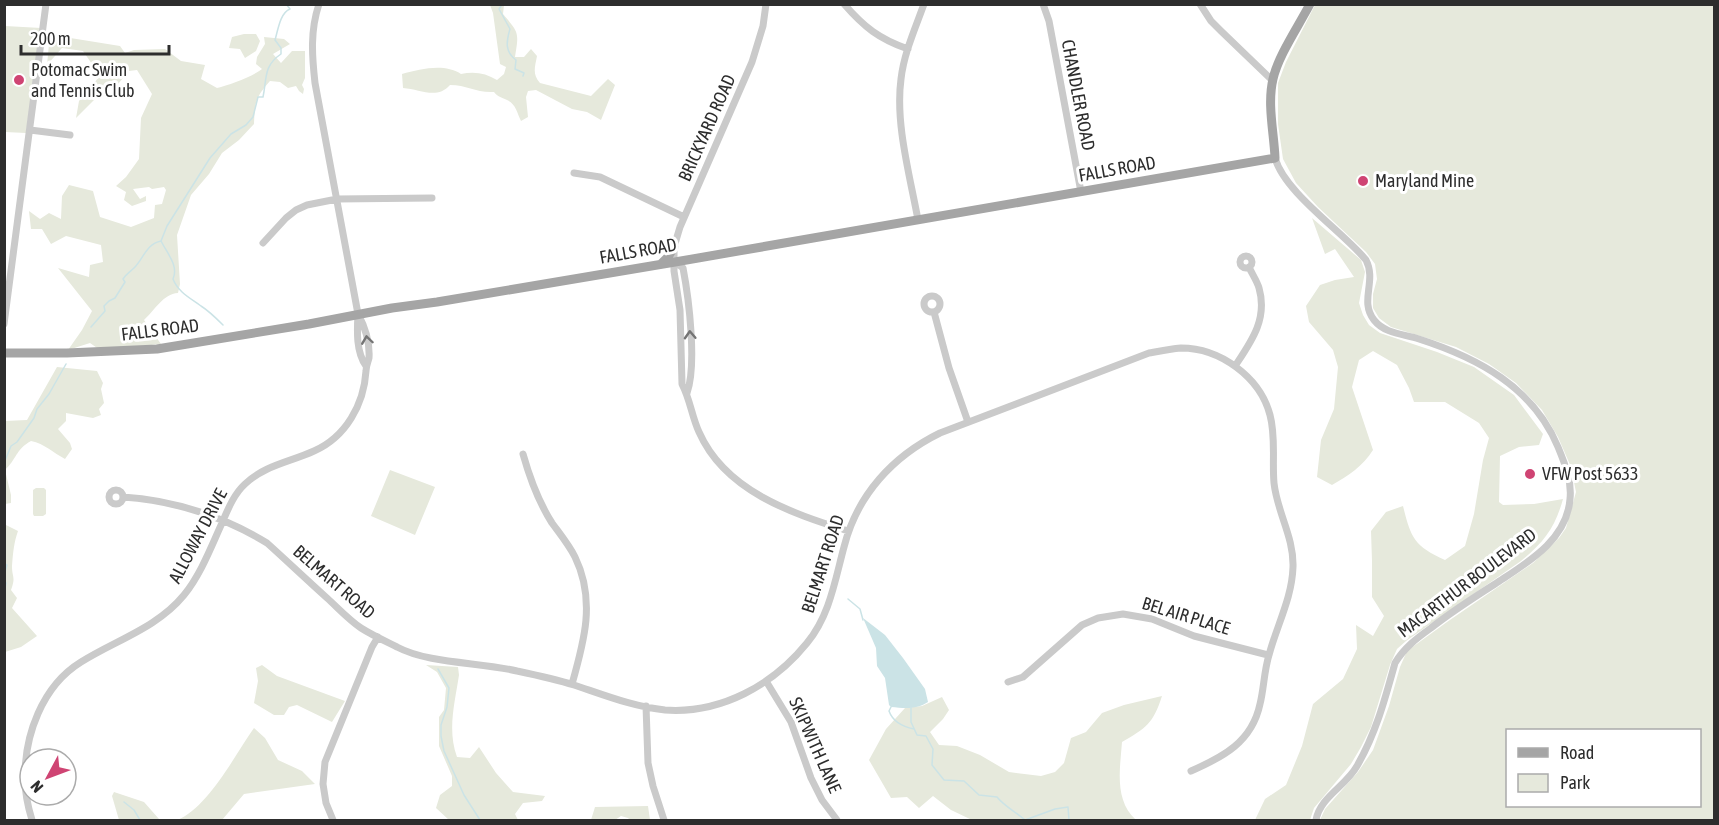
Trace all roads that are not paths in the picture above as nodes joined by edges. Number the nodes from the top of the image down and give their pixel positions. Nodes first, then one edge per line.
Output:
1 (46, 4) edge
2 (319, 4) edge
3 (766, 4) edge
4 (844, 4) edge
5 (924, 4) edge
6 (1043, 4) edge
7 (1200, 4) edge
8 (1310, 4) edge
9 (908, 49) junction
10 (1273, 81) junction
11 (30, 130) junction
12 (70, 135) dead end
13 (1275, 158) junction
14 (574, 173) dead end
15 (1081, 192) junction
16 (432, 198) dead end
17 (336, 199) junction
18 (684, 217) junction
19 (918, 220) junction
20 (263, 243) dead end
21 (674, 248) junction
22 (675, 262) junction
23 (660, 264) junction
24 (1249, 267) dead end
25 (934, 312) dead end
26 (358, 314) junction
27 (4, 324) edge
28 (4, 353) edge
29 (1235, 366) junction
30 (968, 422) junction
31 (524, 454) dead end
32 (123, 497) dead end
33 (223, 520) junction
34 (848, 531) junction
35 (378, 637) junction
36 (1268, 655) junction
37 (766, 681) junction
38 (1008, 682) dead end
39 (572, 684) junction
40 (646, 706) junction
41 (1191, 771) dead end
42 (32, 820) edge
43 (333, 820) edge
44 (664, 820) edge
45 (837, 820) edge
46 (1316, 820) edge

1 - 11 street
2 - 17 street, ALLOWAY DRIVE
3 - 18 street, BRICKYARD ROAD
4 - 9 street
5 - 9 street
6 - 15 street, CHANDLER ROAD
7 - 10 street
8 - 10 main road, MACARTHUR BOULEVARD
9 - 19 street
10 - 13 main road, MACARTHUR BOULEVARD
11 - 12 street
11 - 27 street
13 - 15 main road, FALLS ROAD
13 - 46 street, MACARTHUR BOULEVARD
14 - 18 street
15 - 19 main road, FALLS ROAD
16 - 17 street
17 - 20 street
17 - 26 street, ALLOWAY DRIVE
18 - 21 street, BRICKYARD ROAD
19 - 22 main road, FALLS ROAD
21 - 22 street, BRICKYARD ROAD
21 - 23 main road
22 - 23 main road, FALLS ROAD
22 - 34 street, BRICKYARD ROAD
23 - 26 main road, FALLS ROAD
24 - 29 street
25 - 30 street
26 - 28 main road, FALLS ROAD
26 - 33 street, ALLOWAY DRIVE
29 - 30 street, BELMART ROAD
29 - 36 street, BELMART ROAD
30 - 34 street, BELMART ROAD
31 - 39 street
32 - 33 street, BELMART ROAD
33 - 35 street, BELMART ROAD
33 - 42 street, ALLOWAY DRIVE
34 - 37 street, BELMART ROAD
35 - 39 street, BELMART ROAD
35 - 43 street
36 - 38 street, BEL AIR PLACE
36 - 41 street, BELMART ROAD
37 - 40 street, BELMART ROAD
37 - 45 street, SKIPWITH LANE
39 - 40 street, BELMART ROAD
40 - 44 street

